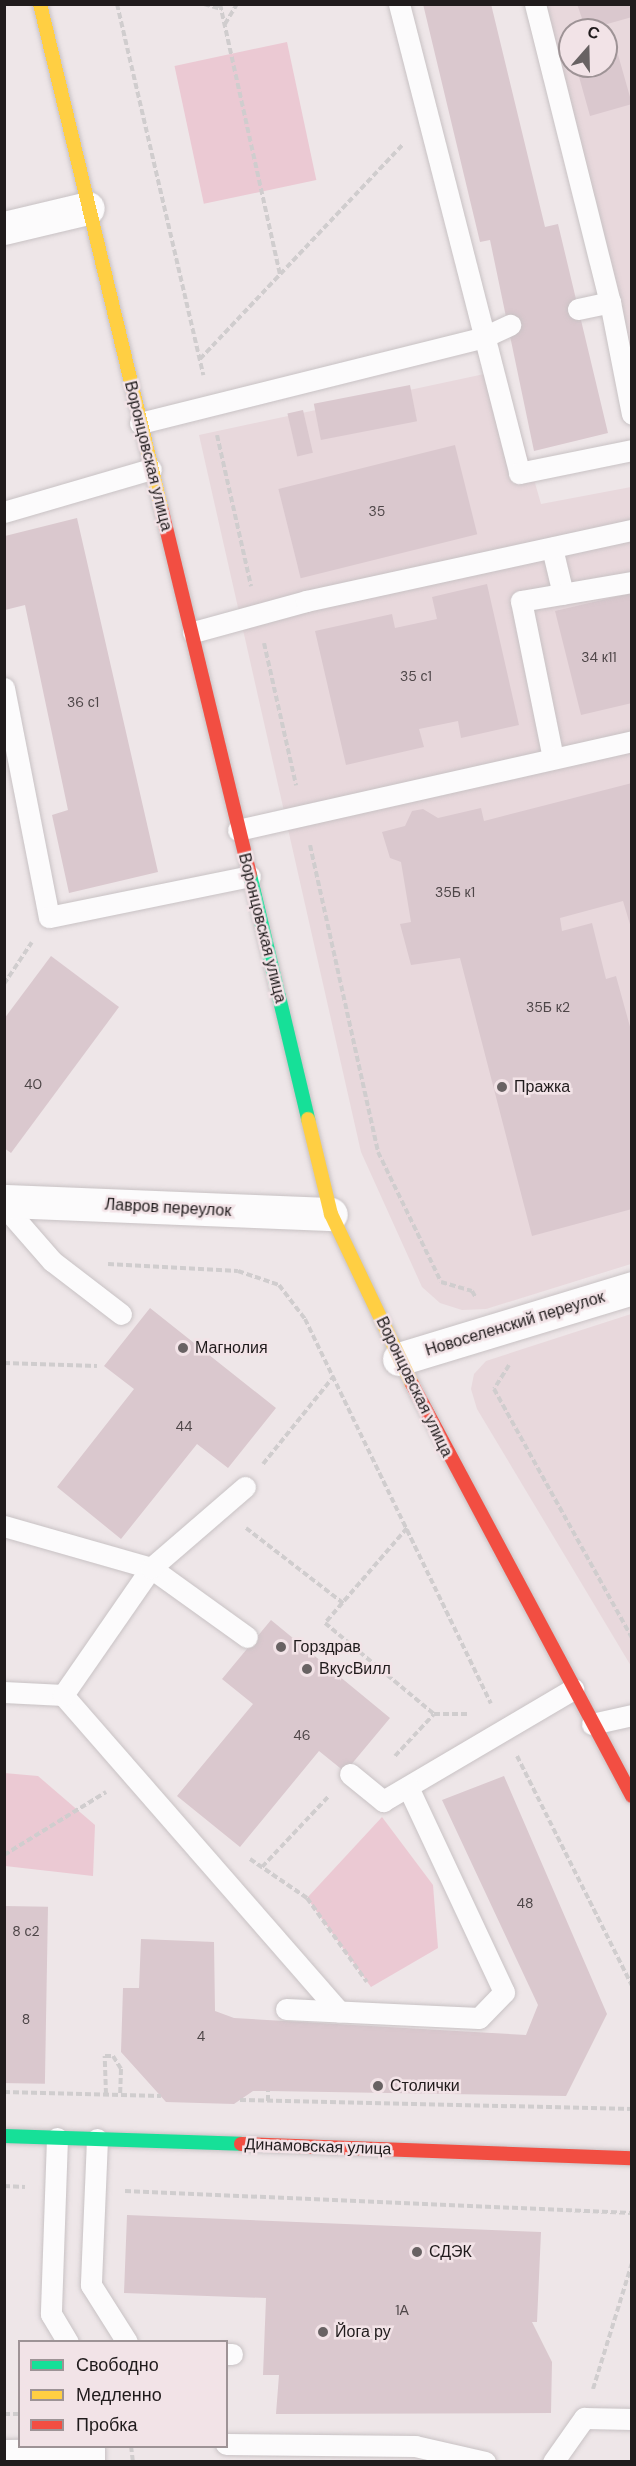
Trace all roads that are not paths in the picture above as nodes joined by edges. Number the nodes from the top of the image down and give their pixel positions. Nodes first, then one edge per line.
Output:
1 (40, 4) edge
2 (399, 4) edge
3 (535, 4) edge
4 (88, 208) junction
5 (4, 228) edge
6 (610, 302) junction
7 (578, 309) dead end
8 (510, 325) dead end
9 (484, 337) junction
10 (632, 414) edge
11 (140, 423) junction
12 (632, 450) edge
13 (151, 469) junction
14 (4, 512) edge
15 (632, 530) edge
16 (552, 548) junction
17 (632, 582) edge
18 (563, 594) junction
19 (194, 632) junction
20 (4, 688) edge
21 (632, 741) edge
22 (553, 758) junction
23 (238, 830) junction
24 (250, 876) junction
25 (4, 1201) edge
26 (4, 1206) edge
27 (331, 1214) junction
28 (632, 1288) edge
29 (121, 1314) dead end
30 (399, 1359) junction
31 (244, 1487) road end
32 (4, 1526) edge
33 (151, 1569) junction
34 (247, 1637) dead end
35 (573, 1689) junction
36 (4, 1692) edge
37 (63, 1695) junction
38 (632, 1715) edge
39 (592, 1724) junction
40 (358, 1780) road end
41 (408, 1787) junction
42 (632, 1796) edge
43 (286, 2009) dead end
44 (339, 2011) junction
45 (4, 2136) edge
46 (57, 2138) junction
47 (98, 2139) junction
48 (632, 2158) edge
49 (67, 2340) edge
50 (126, 2340) edge
51 (632, 2419) edge
52 (228, 2444) edge
53 (4, 2450) edge
54 (94, 2462) edge
55 (485, 2462) edge
56 (553, 2462) edge

1 - 4 main road, Воронцовская улица
2 - 9 lane
3 - 6 lane
4 - 5 street
4 - 11 main road, Воронцовская улица
6 - 7 lane
6 - 10 lane
8 - 9 lane
9 - 11 lane
9 - 12 lane
11 - 13 main road, Воронцовская улица
13 - 14 lane
13 - 19 main road, Воронцовская улица
15 - 16 lane
16 - 18 lane
16 - 19 lane
17 - 18 lane
18 - 22 lane
19 - 23 main road, Воронцовская улица
20 - 24 lane
21 - 22 lane
22 - 23 lane
23 - 24 main road, Воронцовская улица
24 - 27 main road, Воронцовская улица
25 - 27 street, Лавров переулок
26 - 29 lane
27 - 30 main road, Воронцовская улица
28 - 30 street, Новоселенский переулок
30 - 35 main road, Воронцовская улица
31 - 33 lane
32 - 33 lane
33 - 34 lane
33 - 37 lane
35 - 39 main road, Воронцовская улица
35 - 41 lane
36 - 37 lane
37 - 44 lane
38 - 39 lane
39 - 42 main road, Воронцовская улица
40 - 41 lane
41 - 44 lane
43 - 44 lane
45 - 46 main road, Динамовская улица
46 - 47 main road, Динамовская улица
46 - 49 lane
47 - 48 main road, Динамовская улица
47 - 50 lane
51 - 56 lane
52 - 55 lane
53 - 54 lane

